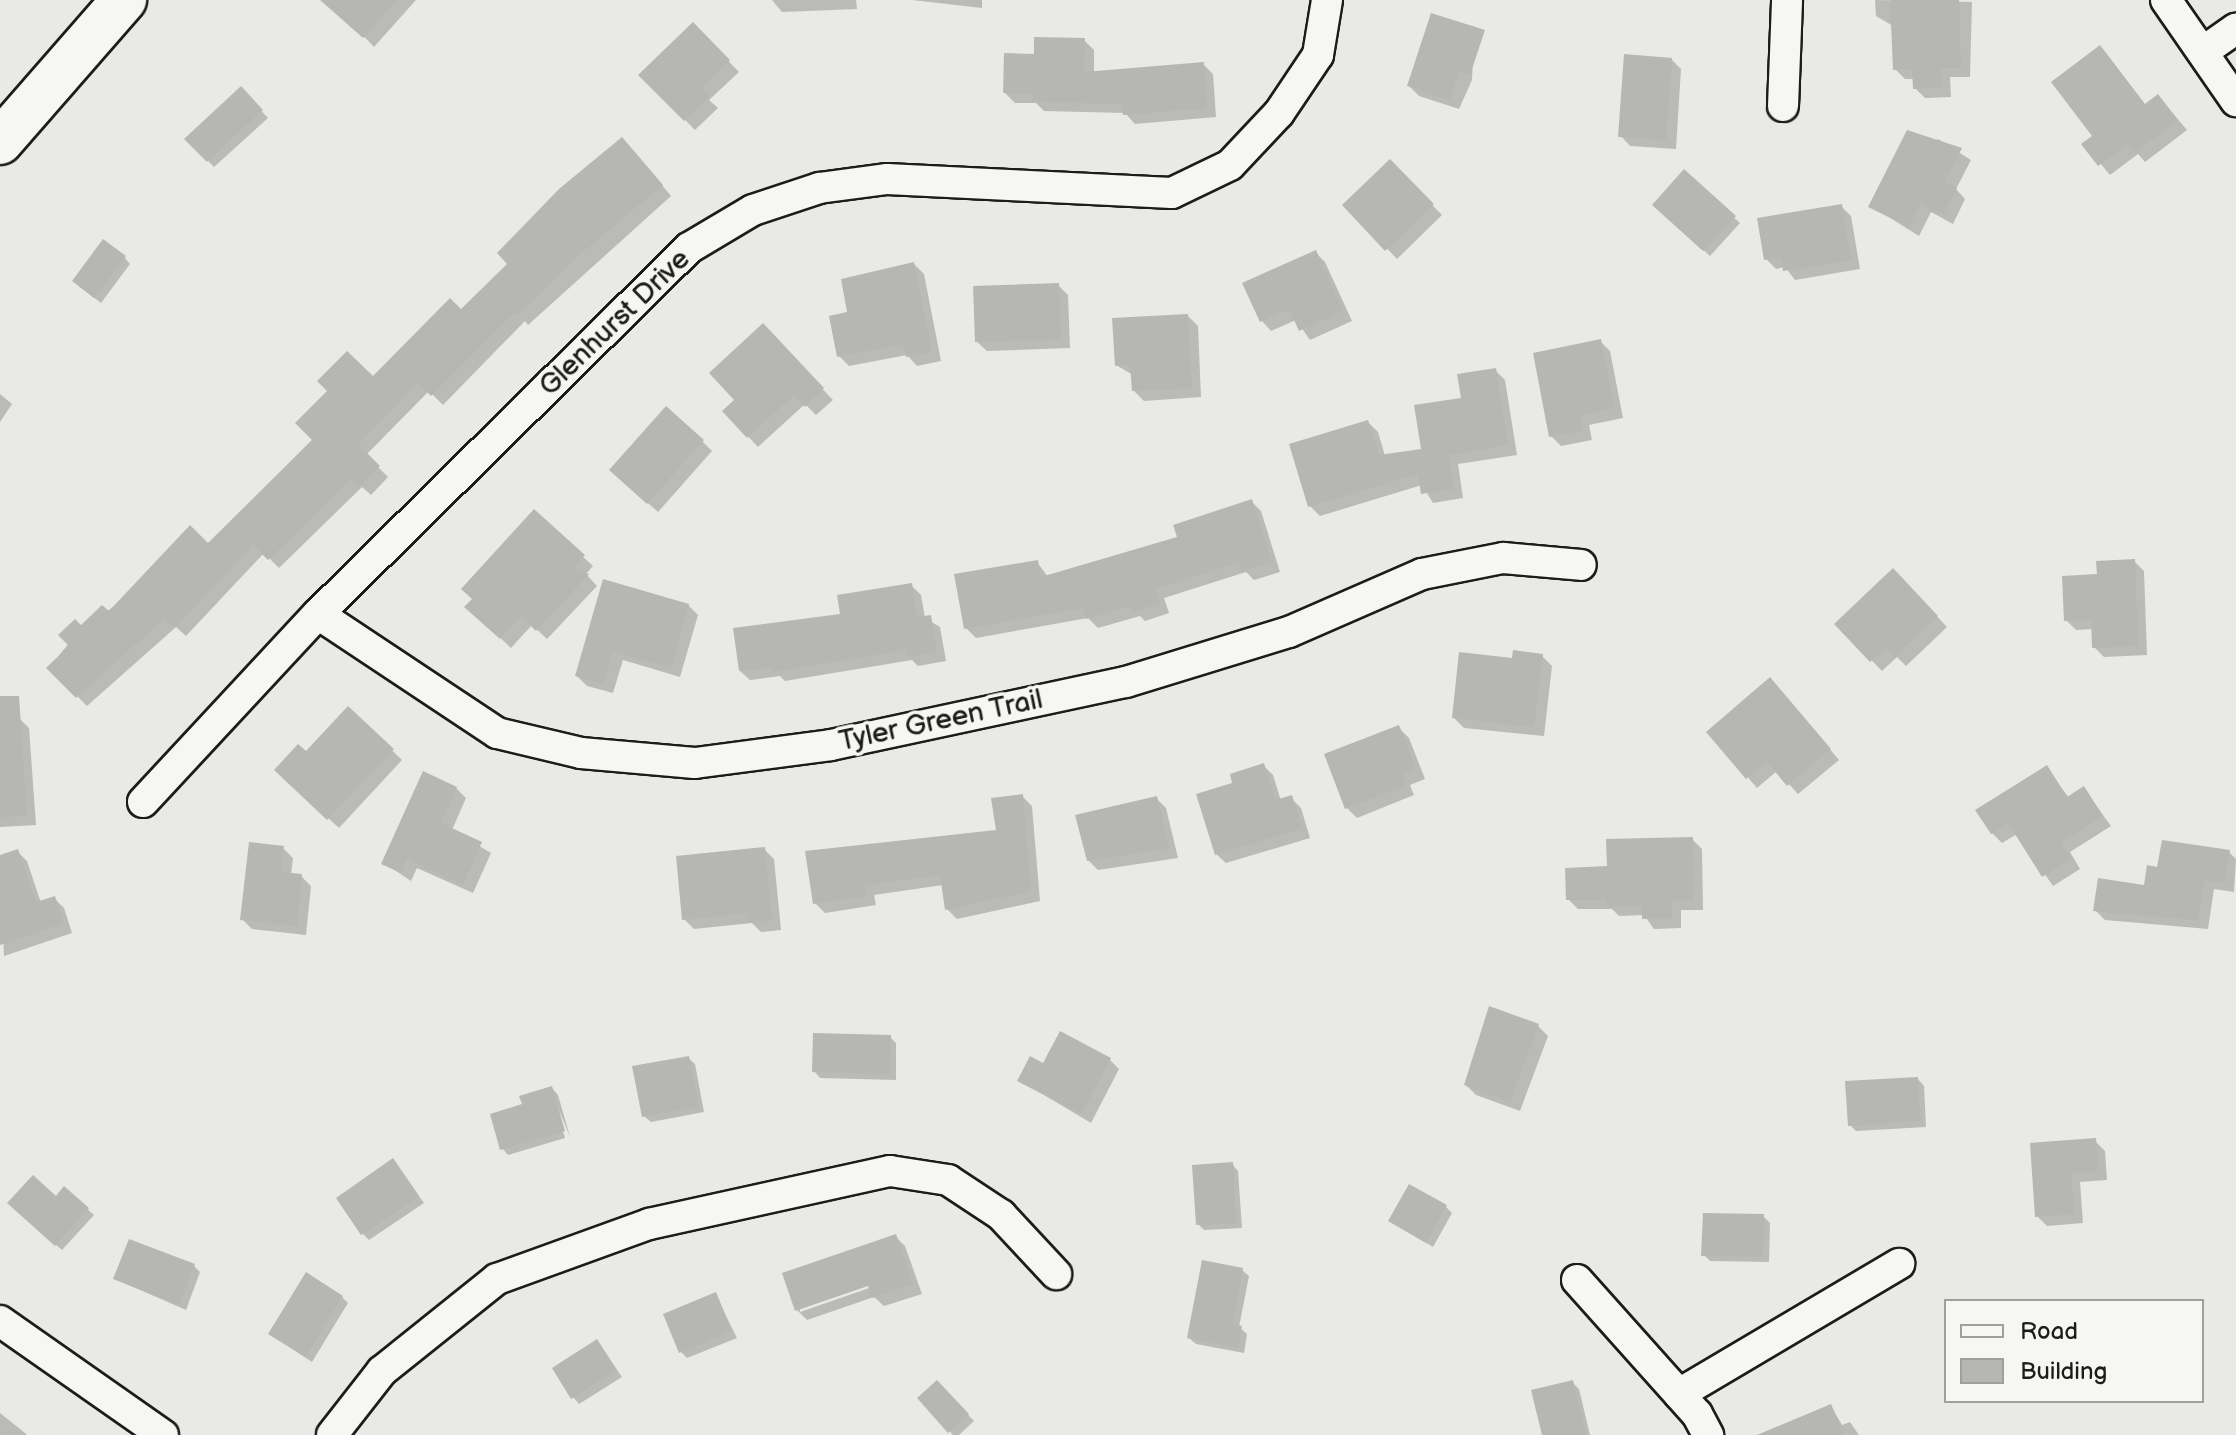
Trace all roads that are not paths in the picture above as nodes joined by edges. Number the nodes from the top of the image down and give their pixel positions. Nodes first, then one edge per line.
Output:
1 (124, 0) edge
2 (1327, 0) edge
3 (1787, 0) edge
4 (2166, 0) edge
5 (2236, 29) edge
6 (2204, 51) junction
7 (2236, 101) edge
8 (1783, 106) dead end
9 (0, 142) edge
10 (1581, 565) dead end
11 (318, 614) junction
12 (143, 802) dead end
13 (1899, 1264) dead end
14 (1056, 1274) dead end
15 (1577, 1280) dead end
16 (0, 1321) edge
17 (1679, 1394) junction
18 (163, 1435) edge
19 (332, 1435) edge
20 (1708, 1435) edge

1 - 9 street
2 - 11 street, Glenhurst Drive
3 - 8 street
4 - 6 street
5 - 6 street
6 - 7 street
10 - 11 street, Tyler Green Trail
11 - 12 street, Glenhurst Drive
13 - 17 street
14 - 19 street
15 - 17 street
16 - 18 street
17 - 20 street

